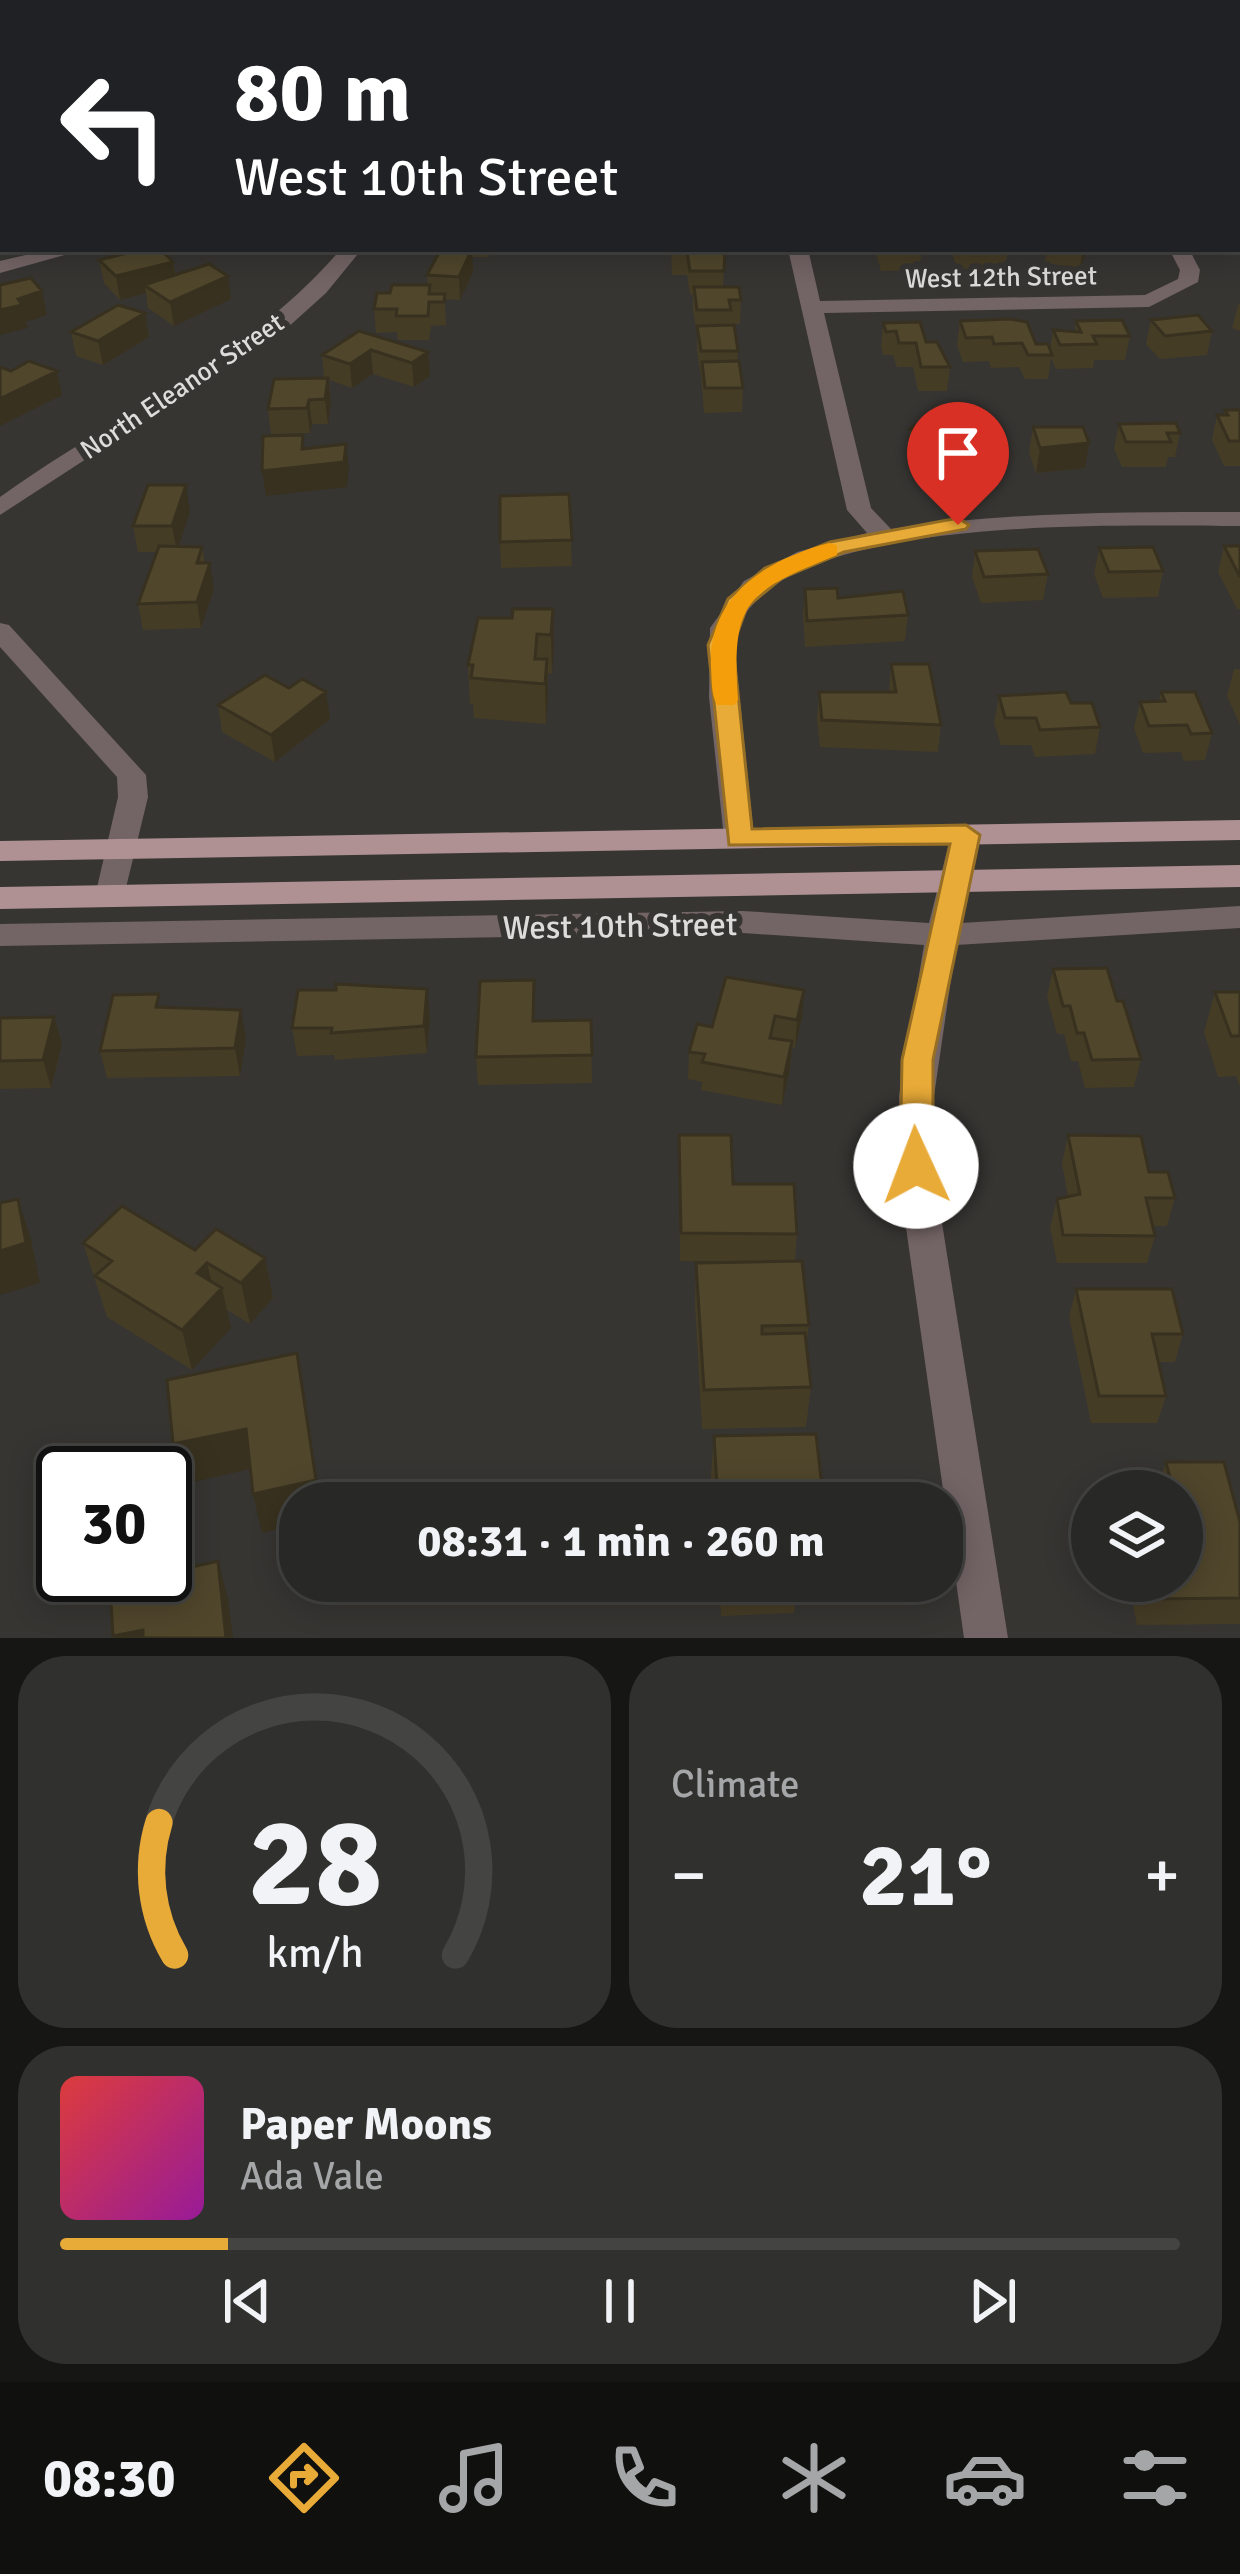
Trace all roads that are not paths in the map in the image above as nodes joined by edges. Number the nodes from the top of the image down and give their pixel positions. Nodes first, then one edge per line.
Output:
1 (63, 252) edge
2 (349, 252) edge
3 (799, 252) edge
4 (1181, 252) edge
5 (0, 267) edge
6 (811, 307) junction
7 (0, 508) edge
8 (1240, 520) edge
9 (884, 536) junction
10 (0, 631) edge
11 (1240, 830) edge
12 (966, 835) junction
13 (739, 838) junction
14 (122, 849) junction
15 (0, 851) edge
16 (1240, 876) edge
17 (955, 881) junction
18 (111, 896) junction
19 (0, 898) edge
20 (1240, 917) edge
21 (0, 935) edge
22 (944, 935) junction
23 (986, 1638) edge

1 - 5 street
2 - 7 street, North Eleanor Street
3 - 6 street
4 - 6 street, West 12th Street
6 - 9 street
8 - 9 street
9 - 13 street
10 - 14 street
11 - 12 main road
12 - 13 main road
12 - 17 street
13 - 14 main road
14 - 15 main road
14 - 18 street
16 - 17 main road, West 10th Street
17 - 18 main road, West 10th Street
17 - 22 street
18 - 19 main road, West 10th Street
20 - 22 street, West 10th Street
21 - 22 street, West 10th Street
22 - 23 street

